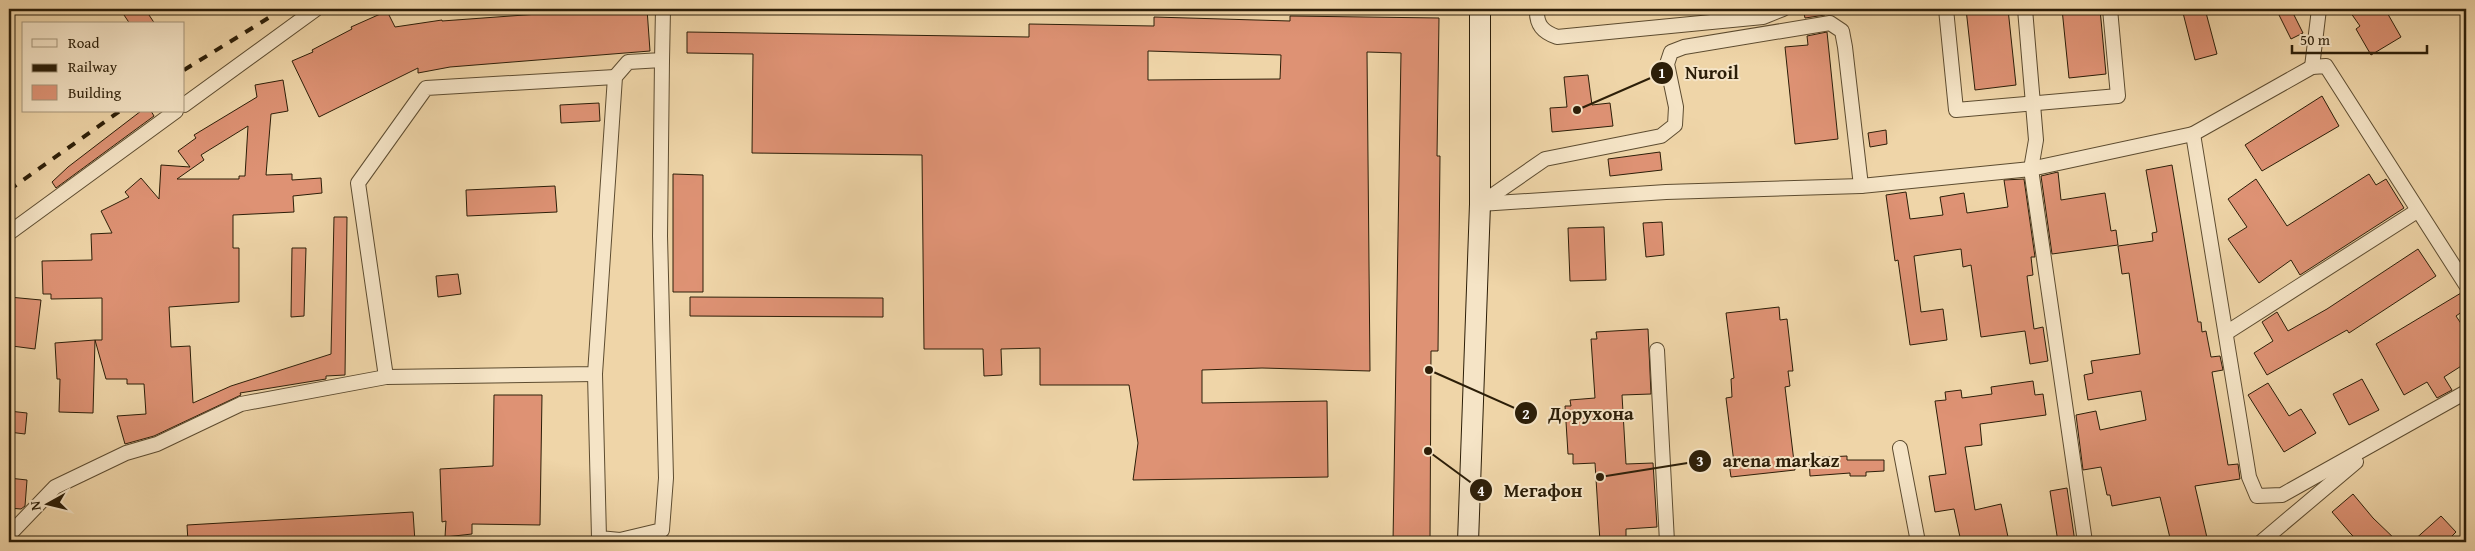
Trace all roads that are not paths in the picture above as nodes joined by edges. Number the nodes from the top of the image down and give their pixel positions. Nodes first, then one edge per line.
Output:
1 (316, 9) edge
2 (663, 9) edge
3 (1480, 9) edge
4 (1538, 9) edge
5 (1783, 9) edge
6 (1946, 9) edge
7 (2025, 9) edge
8 (2110, 9) edge
9 (2319, 9) edge
10 (662, 60) junction
11 (2312, 67) junction
12 (614, 77) junction
13 (2034, 104) junction
14 (185, 105) edge
15 (175, 112) edge
16 (2193, 134) junction
17 (2031, 169) junction
18 (1861, 186) junction
19 (1480, 204) junction
20 (2417, 211) junction
21 (9, 234) edge
22 (2466, 285) edge
23 (2226, 333) junction
24 (1657, 350) dead end
25 (595, 374) junction
26 (386, 378) junction
27 (2466, 392) edge
28 (2380, 442) junction
29 (1900, 448) dead end
30 (9, 535) edge
31 (620, 541) edge
32 (1468, 542) edge
33 (1667, 542) edge
34 (1918, 542) edge
35 (2085, 542) edge
36 (2261, 542) edge

1 - 14 street
2 - 10 street
3 - 19 main road
4 - 5 street
6 - 13 street
7 - 13 street
8 - 13 street
9 - 11 street
10 - 12 street
10 - 31 street
11 - 16 street
11 - 20 street
12 - 25 street
12 - 26 street
13 - 17 street
15 - 21 street
16 - 17 street
16 - 23 street
17 - 18 street
17 - 35 street
18 - 19 street
18 - 19 street
19 - 32 main road
20 - 22 street
20 - 23 street
23 - 28 street
24 - 33 street
25 - 26 street
25 - 31 street
26 - 30 street
27 - 28 street
28 - 36 street
29 - 34 street

